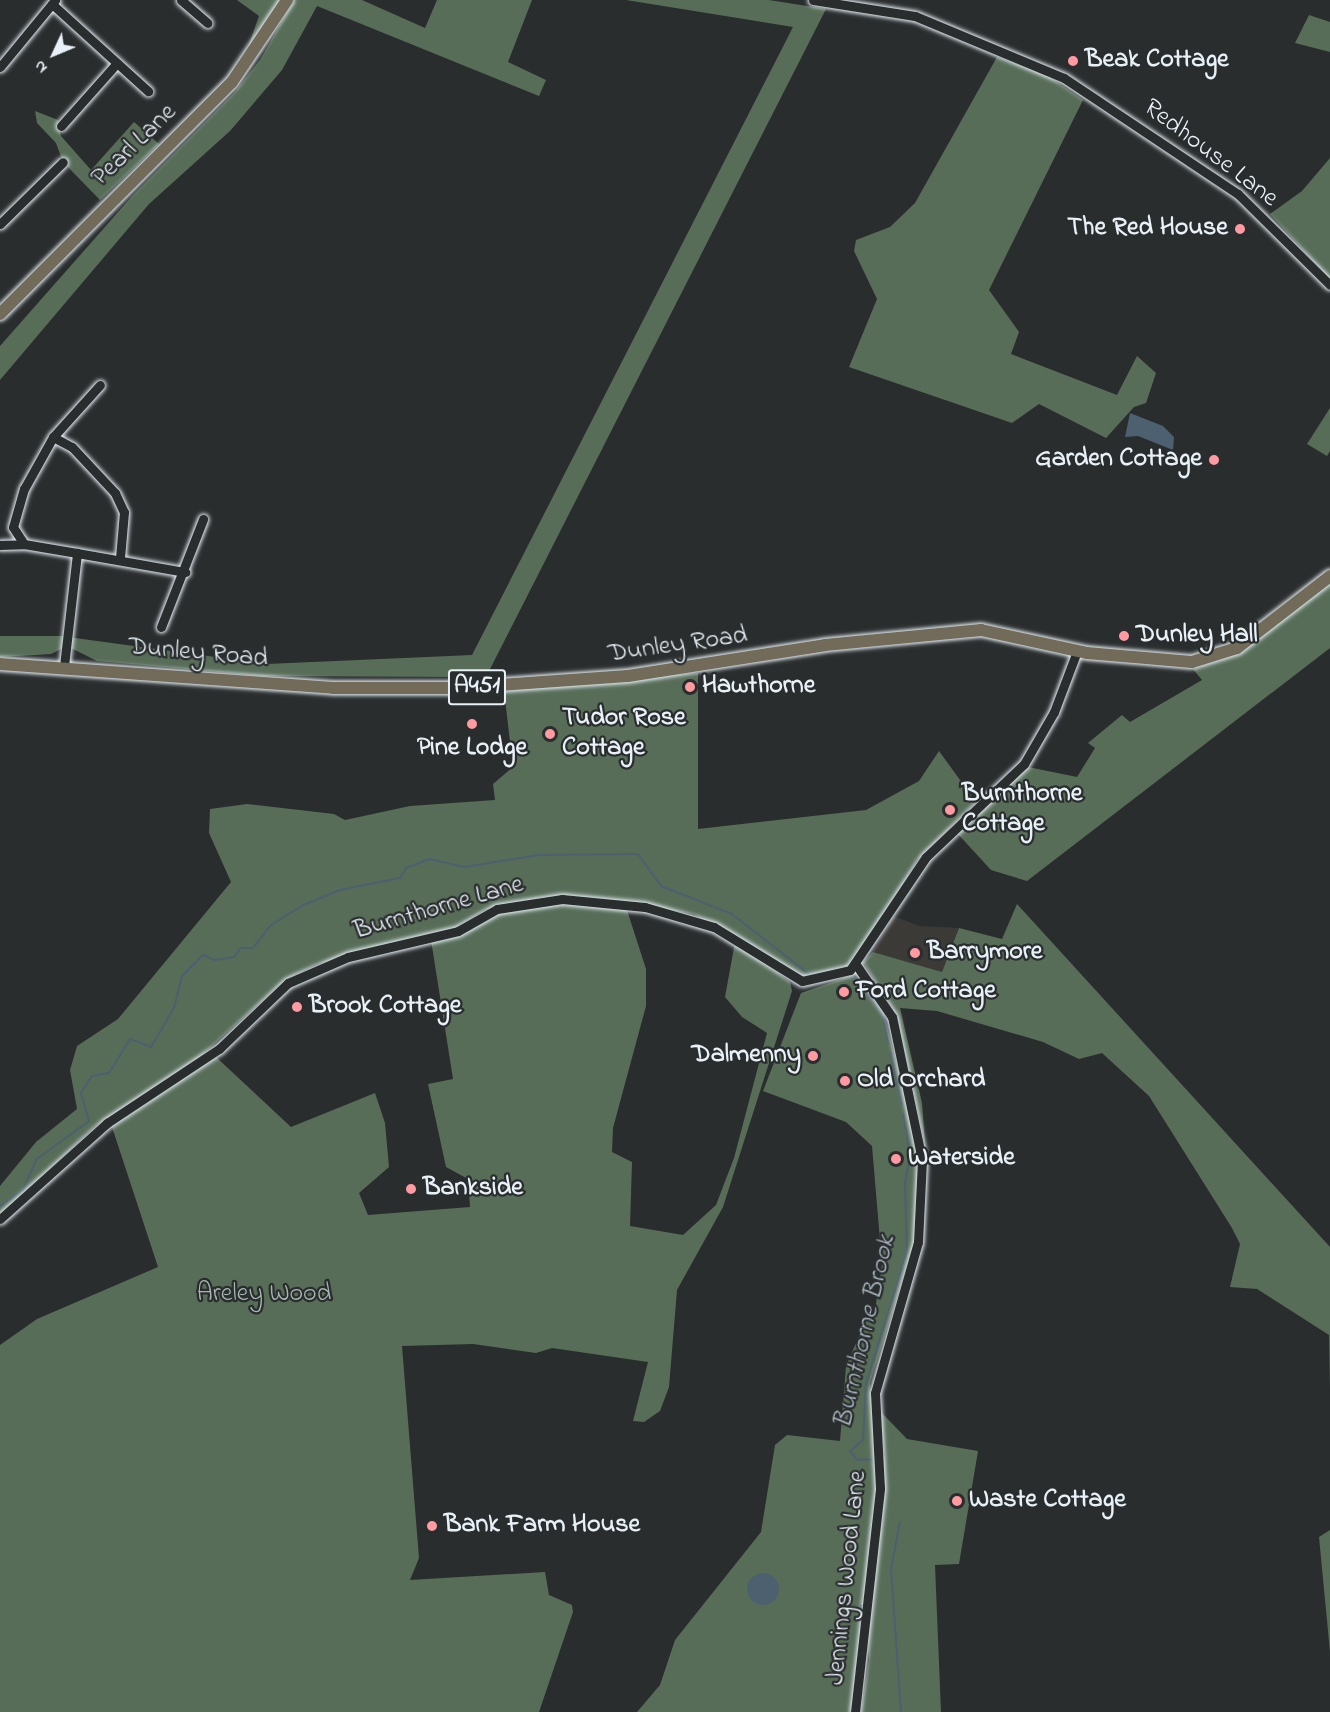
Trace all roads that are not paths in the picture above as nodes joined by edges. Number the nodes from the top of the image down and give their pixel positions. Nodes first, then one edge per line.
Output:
1 (181, 0) edge
2 (287, 0) edge
3 (813, 0) edge
4 (53, 2) edge
5 (207, 23) dead end
6 (117, 63) junction
7 (0, 67) edge
8 (148, 91) dead end
9 (61, 126) dead end
10 (63, 162) dead end
11 (0, 224) edge
12 (1330, 285) edge
13 (0, 314) edge
14 (100, 385) dead end
15 (53, 437) junction
16 (203, 519) dead end
17 (24, 544) junction
18 (0, 545) edge
19 (77, 553) junction
20 (120, 558) junction
21 (185, 572) junction
22 (1330, 576) edge
23 (160, 627) dead end
24 (1077, 651) junction
25 (0, 664) edge
26 (64, 666) junction
27 (857, 966) junction
28 (0, 1219) edge
29 (855, 1712) edge

1 - 5 street
2 - 13 main road, Pearl Lane
3 - 12 street, Redhouse Lane
4 - 6 street
4 - 7 street
6 - 8 street
6 - 9 street
10 - 11 street
14 - 15 street
15 - 17 street
15 - 20 street
16 - 21 street
17 - 18 street
17 - 19 street
19 - 20 street
19 - 26 street
20 - 21 street
21 - 23 street
22 - 24 main road, Dunley Road / A451
24 - 26 main road, Dunley Road / A451
24 - 27 street
25 - 26 main road, Dunley Road / A451
27 - 28 street, Burnthorne Lane
27 - 29 street, Jennings Wood Lane

